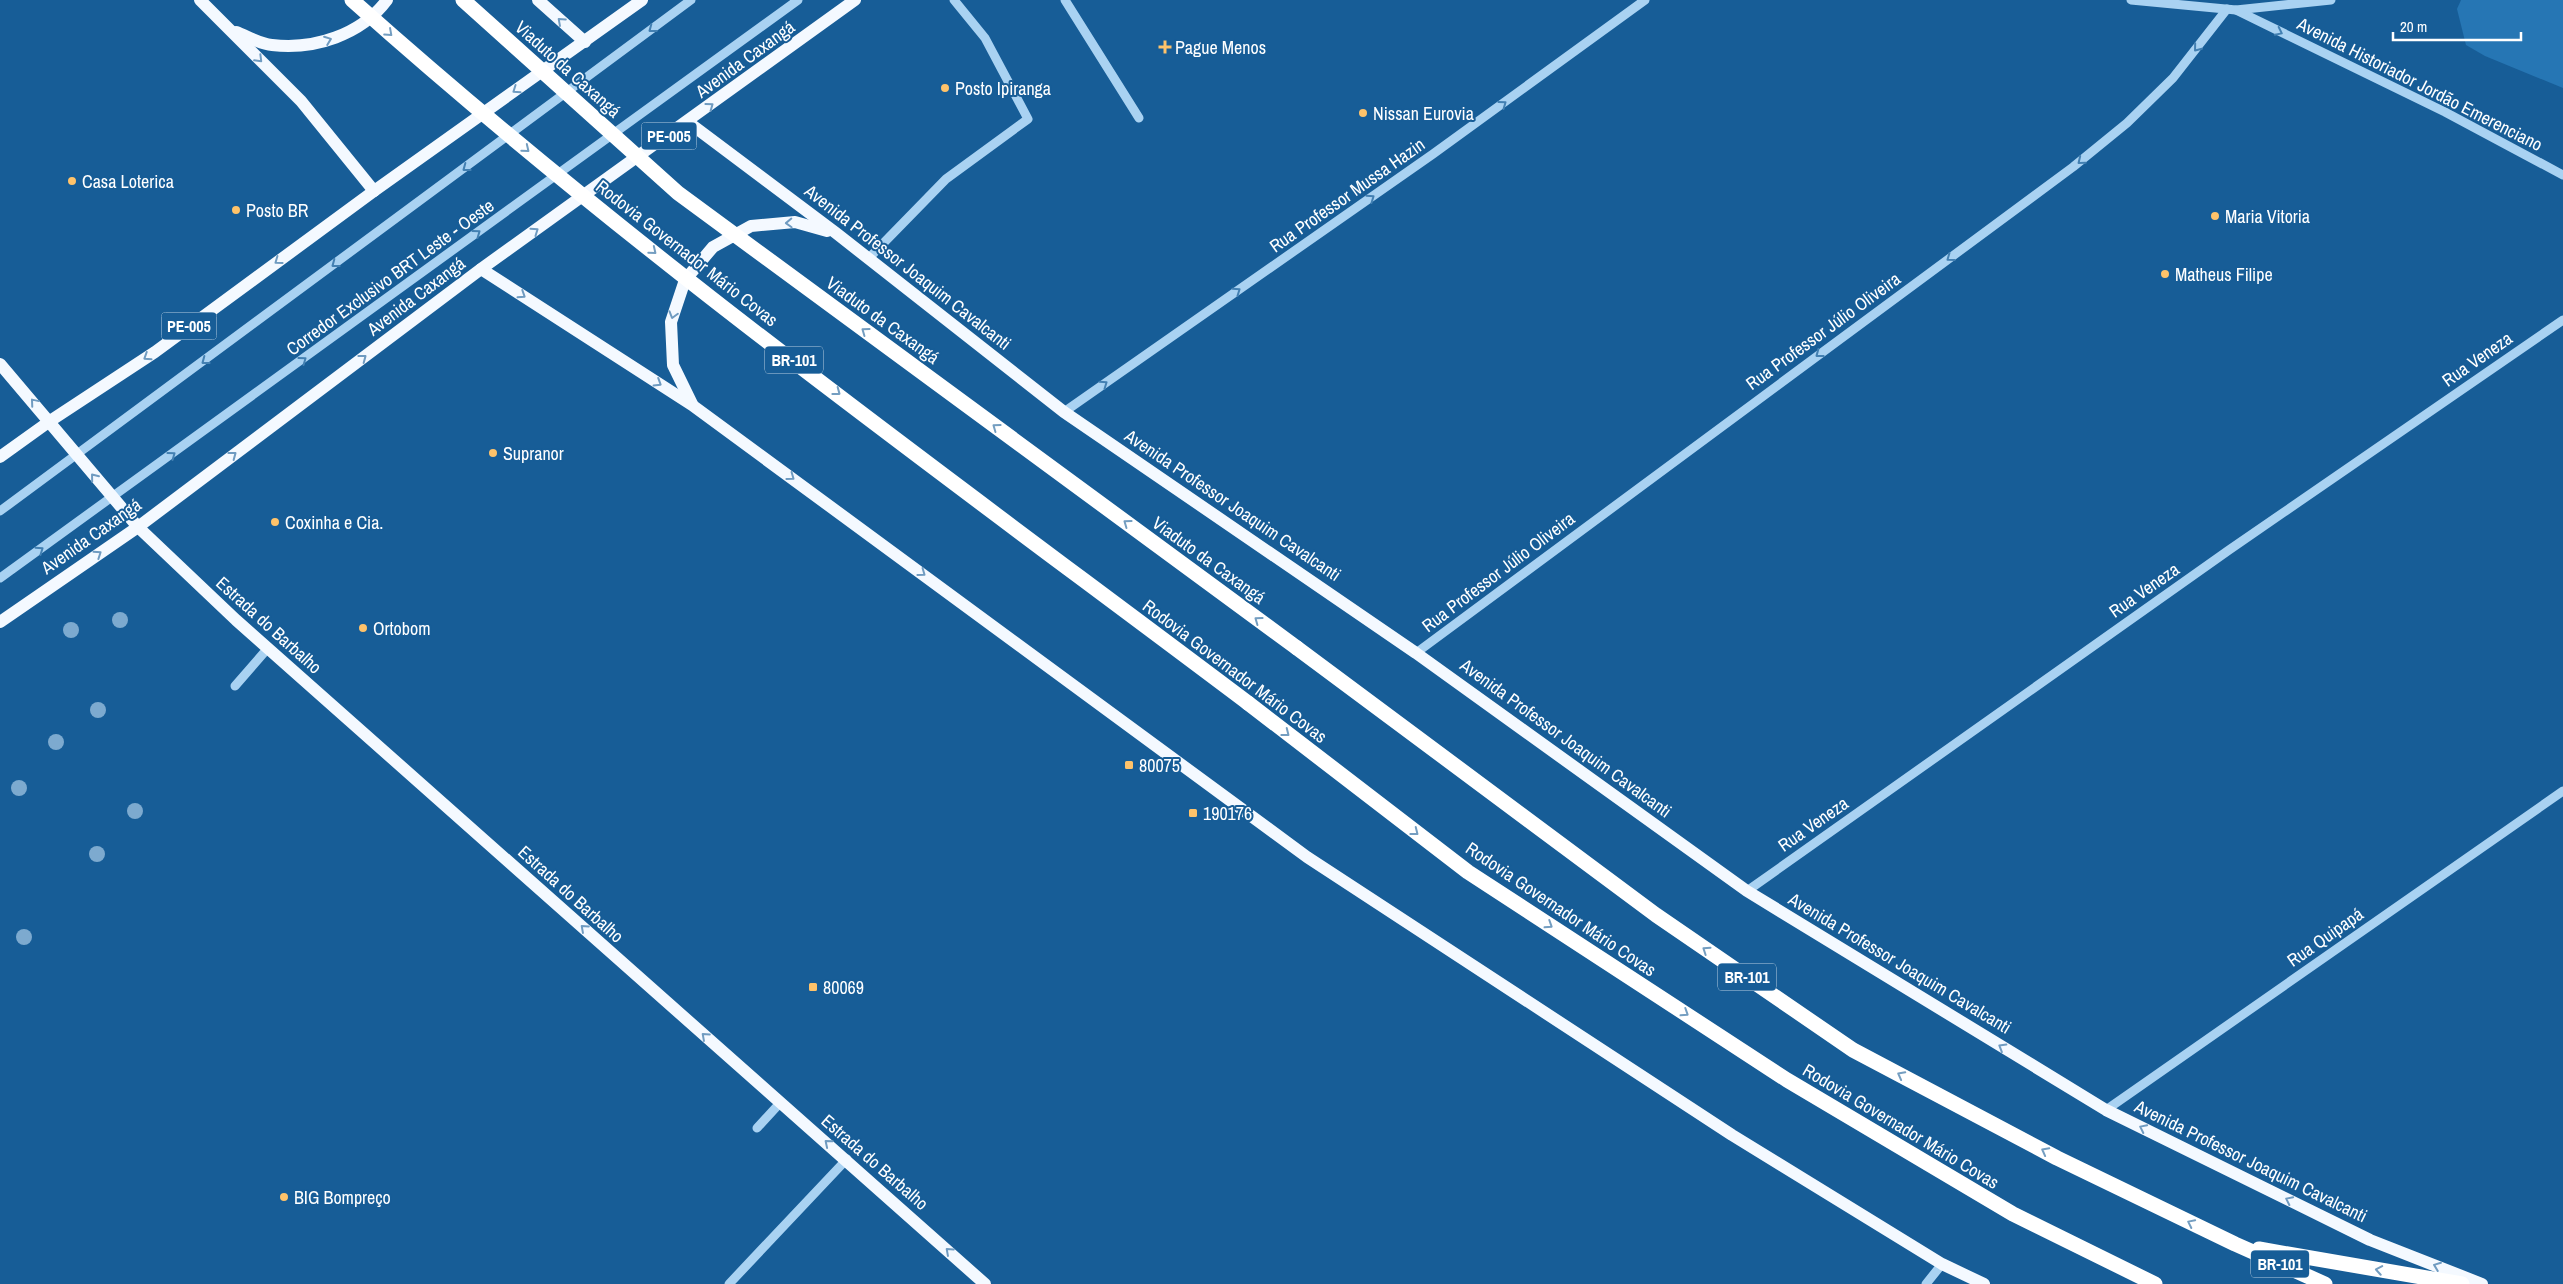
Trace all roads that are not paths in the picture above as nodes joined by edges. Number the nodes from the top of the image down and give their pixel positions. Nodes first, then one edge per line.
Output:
1 (200, 0) edge
2 (352, 0) edge
3 (387, 0) edge
4 (463, 0) edge
5 (538, 0) edge
6 (642, 0) edge
7 (692, 0) edge
8 (798, 0) edge
9 (855, 0) edge
10 (954, 0) edge
11 (1064, 0) edge
12 (1644, 0) edge
13 (2131, 0) edge
14 (2331, 0) edge
15 (2231, 10) junction
16 (231, 30) junction
17 (585, 42) junction
18 (1138, 118) dead end
19 (688, 122) junction
20 (2563, 174) edge
21 (374, 191) junction
22 (836, 233) junction
23 (868, 259) junction
24 (480, 269) junction
25 (2563, 320) edge
26 (0, 364) edge
27 (692, 404) junction
28 (1064, 412) junction
29 (50, 421) junction
30 (77, 456) junction
31 (0, 457) edge
32 (112, 499) junction
33 (0, 511) edge
34 (138, 527) junction
35 (0, 578) edge
36 (0, 622) edge
37 (268, 648) junction
38 (1416, 653) junction
39 (235, 686) dead end
40 (2563, 791) edge
41 (1747, 892) junction
42 (780, 1103) junction
43 (2106, 1110) junction
44 (757, 1128) dead end
45 (847, 1159) junction
46 (2235, 1244) junction
47 (1942, 1264) junction
48 (729, 1284) edge
49 (985, 1284) edge
50 (1926, 1284) edge
51 (1984, 1284) edge
52 (2155, 1284) edge
53 (2325, 1284) edge
54 (2462, 1284) edge
55 (2482, 1284) edge

1 - 16 main road
2 -> 52 highway, Rodovia Governador Mário Covas / BR-101, bridge
16 -> 3 main road
46 -> 4 highway, Viaduto da Caxangá / BR-101, bridge
17 -> 5 main road
6 - 17 main road, PE-005
7 -> 30 street
32 -> 8 street, Corredor Exclusivo BRT Leste - Oeste
19 -> 9 main road, Avenida Caxangá / PE-005
10 - 23 street
11 - 18 street
28 -> 12 street, Rua Professor Mussa Hazin
13 - 15 street
14 - 15 street
15 -> 20 street, Avenida Historiador Jordão Emerenciano
15 -> 38 street, Rua Professor Júlio Oliveira
16 -> 21 main road
17 -> 21 main road, PE-005
19 - 22 main road, Avenida Professor Joaquim Cavalcanti
24 -> 19 main road, Avenida Caxangá / PE-005
21 -> 29 main road, PE-005
22 - 23 main road, Avenida Professor Joaquim Cavalcanti
22 -> 27 main road
23 - 28 main road, Avenida Professor Joaquim Cavalcanti
24 -> 27 main road
34 -> 24 main road, Avenida Caxangá / PE-005
25 - 41 street, Rua Veneza
29 -> 26 main road, Estrada do Barbalho
27 -> 47 main road
28 - 38 main road, Avenida Professor Joaquim Cavalcanti
29 - 30 main road, Estrada do Barbalho
29 - 31 main road, PE-005
32 -> 30 main road, Estrada do Barbalho
30 - 33 street
32 - 34 main road, Estrada do Barbalho
35 -> 32 street, Corredor Exclusivo BRT Leste - Oeste
36 -> 34 main road, Avenida Caxangá / PE-005
34 - 37 main road, Estrada do Barbalho
37 - 39 street
42 -> 37 main road, Estrada do Barbalho
38 - 41 main road, Avenida Professor Joaquim Cavalcanti
40 - 43 street, Rua Quipapá
43 -> 41 main road, Avenida Professor Joaquim Cavalcanti
42 - 44 street
45 -> 42 main road, Estrada do Barbalho
55 -> 43 main road, Avenida Professor Joaquim Cavalcanti
45 - 48 street
49 -> 45 main road, Estrada do Barbalho
46 - 53 highway, BR-101
54 -> 46 highway
47 - 50 street
47 - 51 main road

